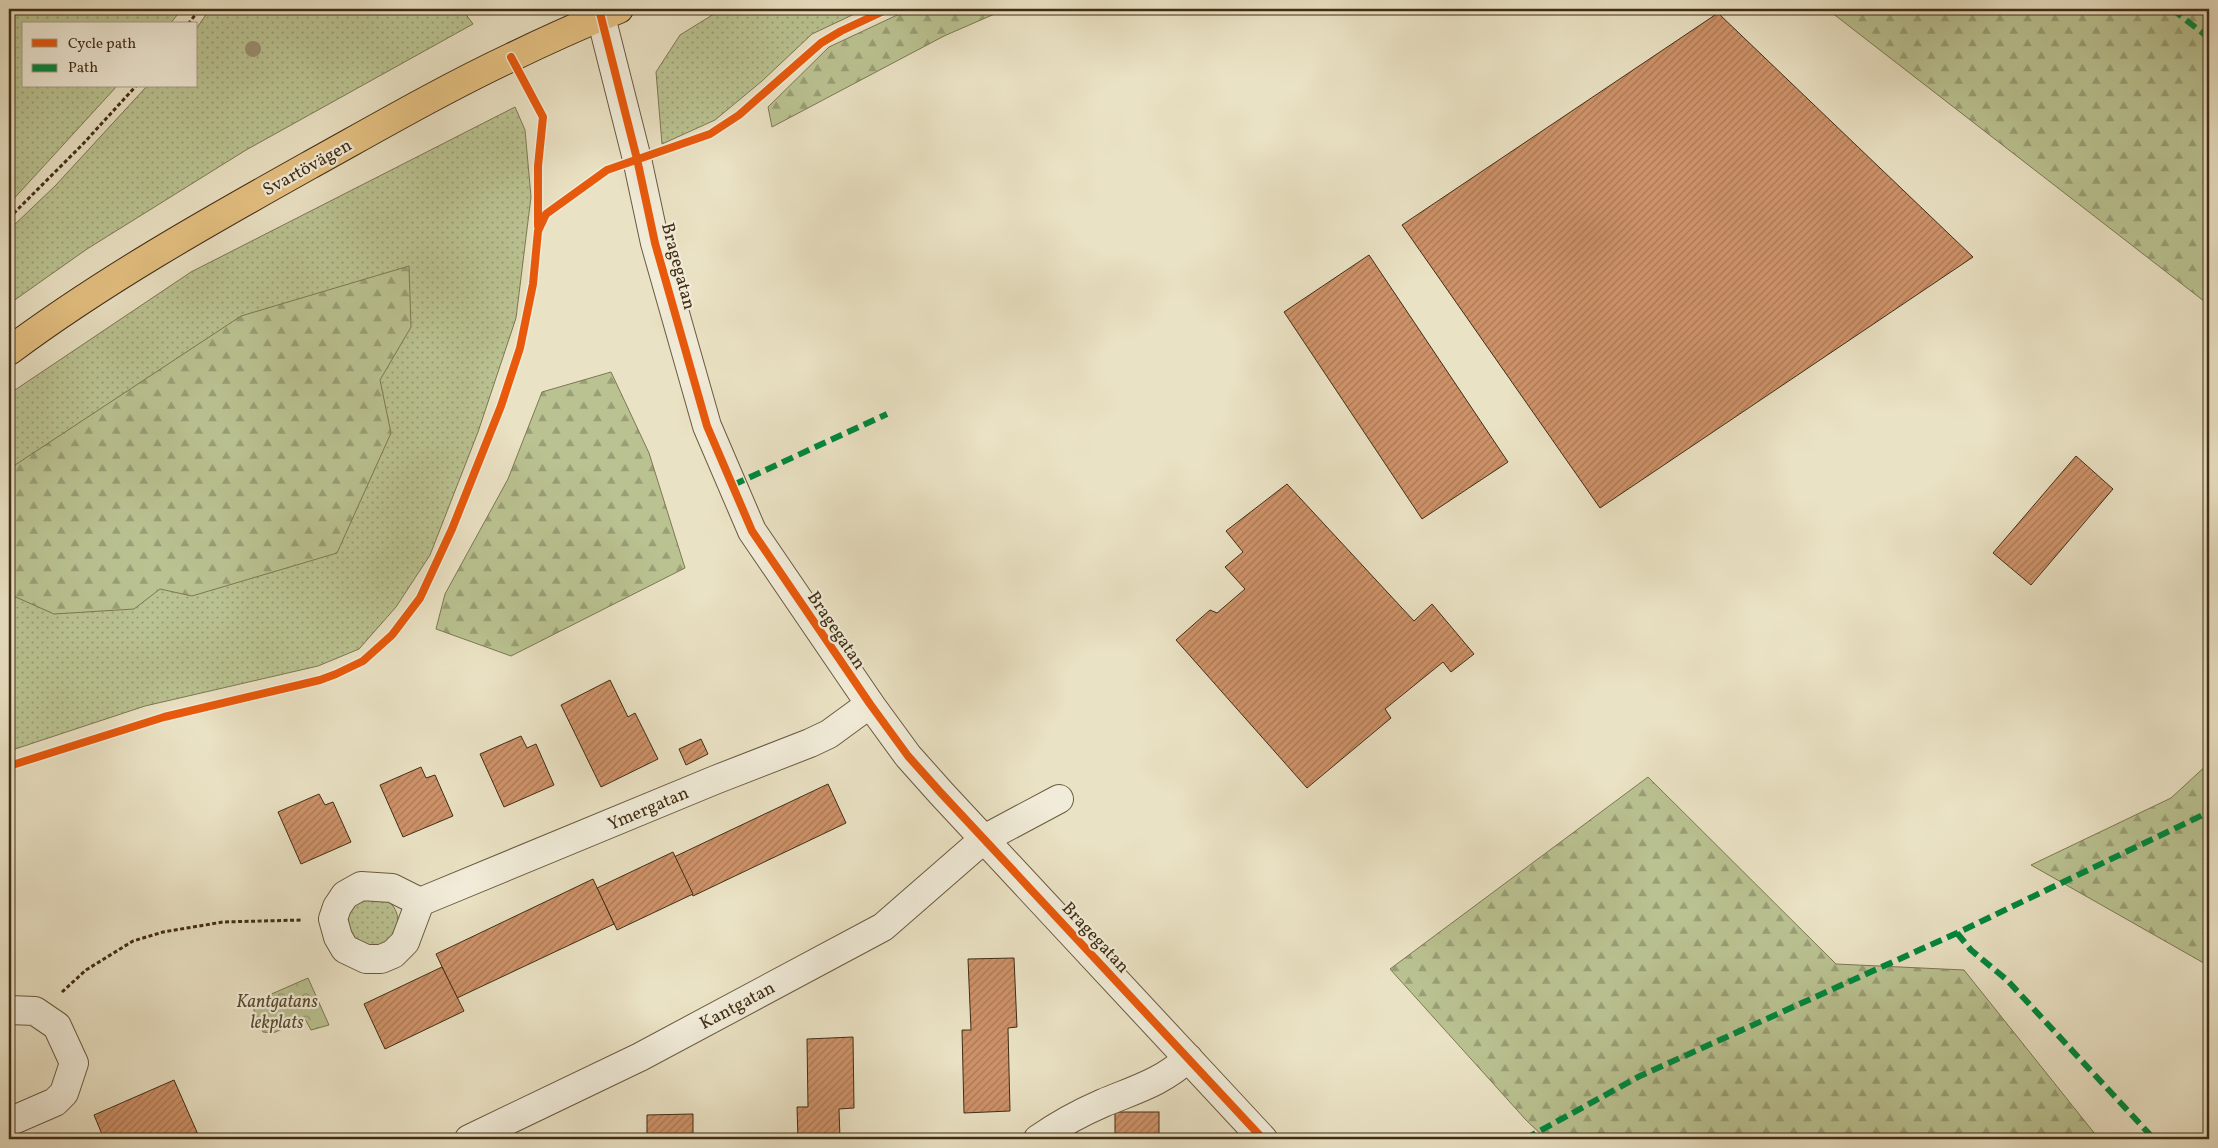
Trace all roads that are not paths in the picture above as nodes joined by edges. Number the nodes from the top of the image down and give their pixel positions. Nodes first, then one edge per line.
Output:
1 (606, 11) edge
2 (9, 351) edge
3 (870, 704) junction
4 (1059, 799) dead end
5 (984, 839) junction
6 (420, 902) junction
7 (9, 1010) edge
8 (1188, 1058) junction
9 (9, 1122) edge
10 (469, 1139) edge
11 (1038, 1139) edge
12 (1262, 1139) edge

1 - 2 main road, Svartövägen
1 - 3 street, Bragegatan
3 - 5 street, Bragegatan
3 - 6 street, Ymergatan
4 - 5 street
5 - 8 street, Bragegatan
5 - 10 street, Kantgatan
6 - 6 street
7 - 9 street
8 - 11 street
8 - 12 street, Bragegatan

